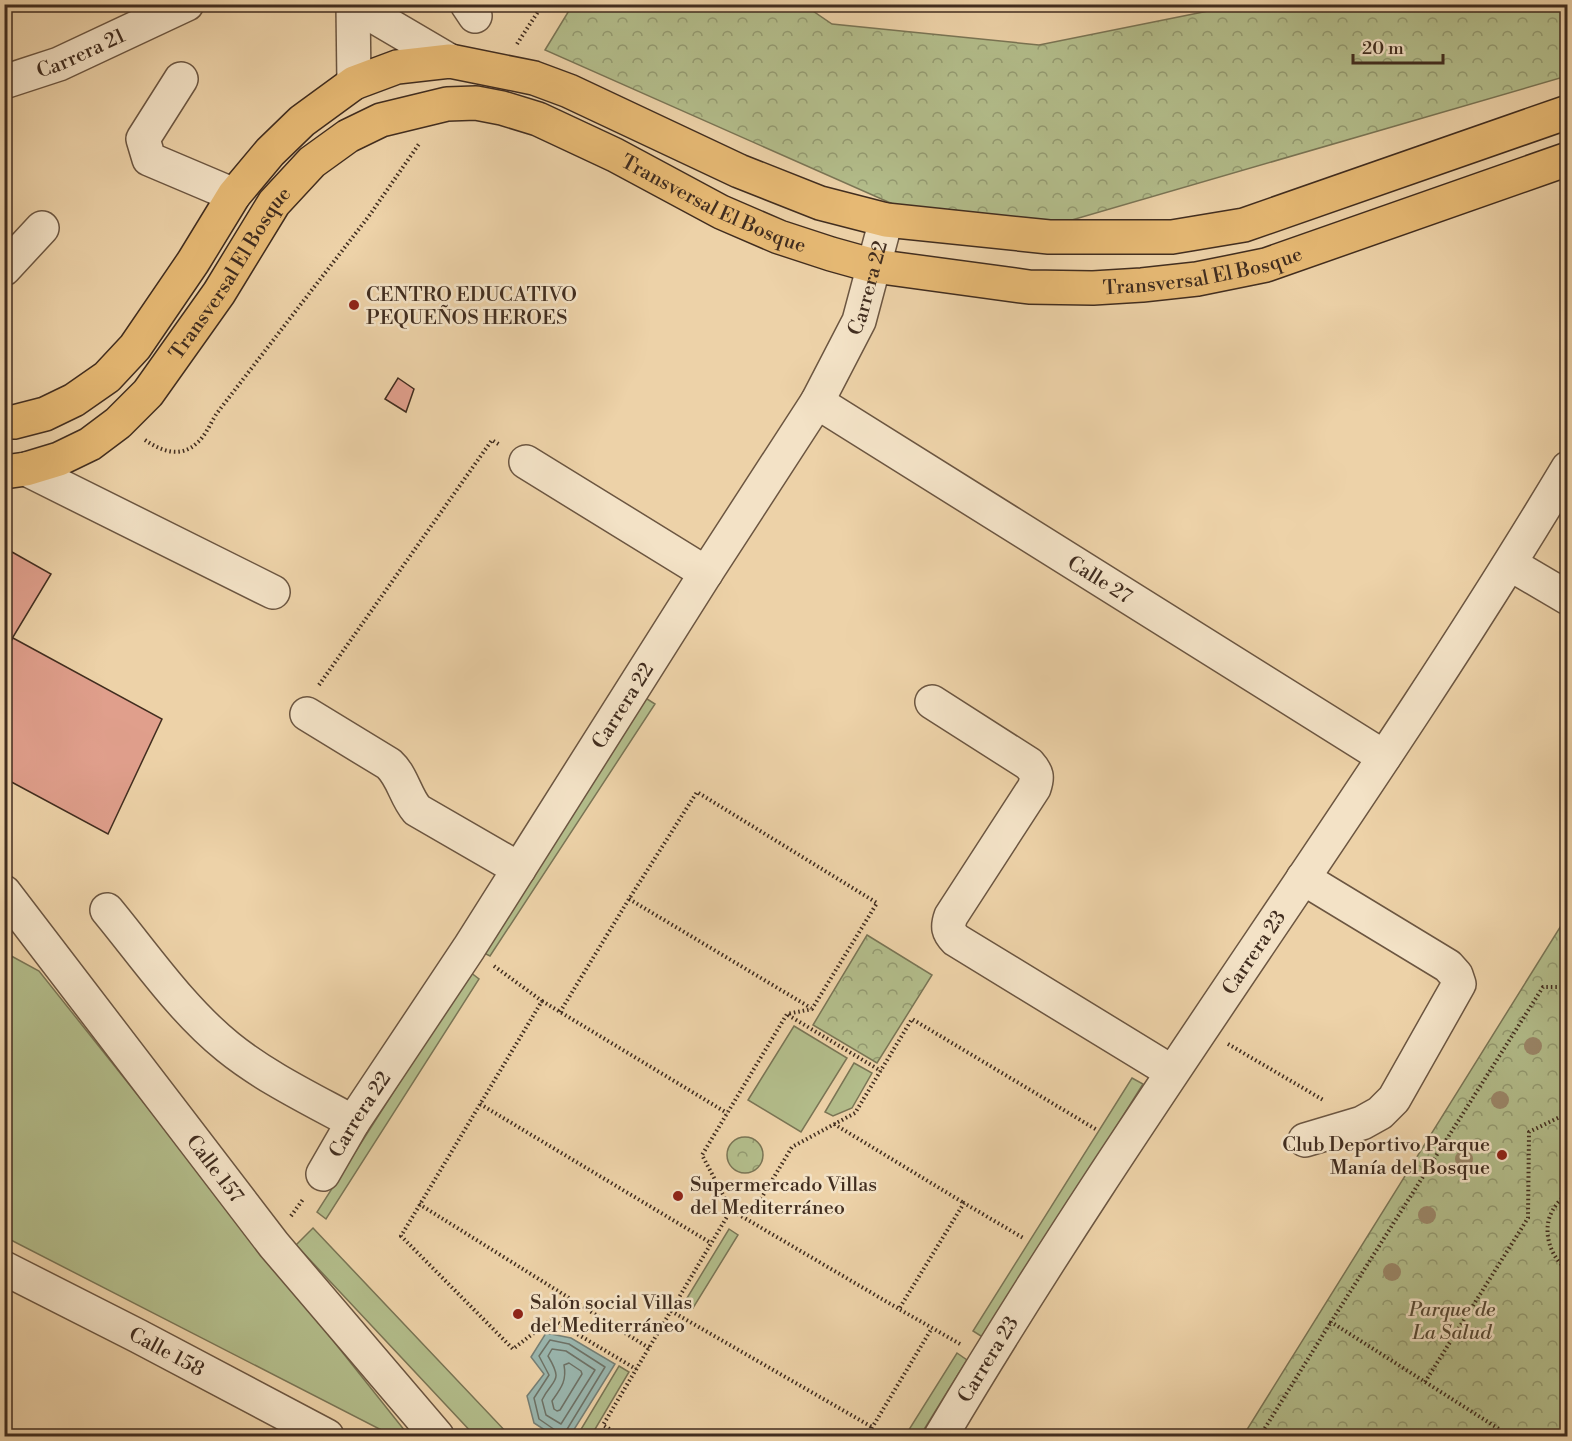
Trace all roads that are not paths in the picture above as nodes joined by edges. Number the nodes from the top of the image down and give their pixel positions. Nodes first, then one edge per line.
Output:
1 (187, 4) edge
2 (450, 61) junction
3 (181, 79) dead end
4 (4, 82) edge
5 (354, 83) junction
6 (1568, 112) edge
7 (1568, 159) edge
8 (234, 195) junction
9 (886, 220) junction
10 (42, 228) dead end
11 (874, 266) junction
12 (4, 269) edge
13 (818, 402) junction
14 (4, 422) edge
15 (526, 462) road end
16 (1568, 468) edge
17 (15, 471) edge
18 (1510, 564) junction
19 (706, 573) junction
20 (273, 592) dead end
21 (1568, 598) edge
22 (932, 702) dead end
23 (307, 714) road end
24 (1384, 757) junction
25 (519, 869) junction
26 (1303, 878) junction
27 (4, 892) edge
28 (107, 910) dead end
29 (1172, 1072) junction
30 (353, 1122) junction
31 (1305, 1140) dead end
32 (323, 1174) road end
33 (4, 1268) edge
34 (327, 1437) edge
35 (437, 1437) edge
36 (941, 1437) edge

1 - 4 street, Carrera 21
2 - 5 main road, Transversal El Bosque
2 - 5 street
2 - 9 main road, Transversal El Bosque
3 - 8 street
5 - 8 main road, Transversal El Bosque
6 - 9 main road, Transversal El Bosque
7 - 11 main road, Transversal El Bosque
8 - 14 main road, Transversal El Bosque
9 - 11 street, Carrera 22
10 - 12 street
11 - 13 street, Carrera 22
11 - 17 main road, Transversal El Bosque
13 - 19 street, Carrera 22
13 - 24 street, Calle 27
15 - 19 street
16 - 18 street, Carrera 23
17 - 20 street
18 - 21 street
18 - 24 street, Carrera 23
19 - 25 street, Carrera 22
22 - 29 street
23 - 25 street
24 - 26 street, Carrera 23
25 - 30 street, Carrera 22
26 - 29 street, Carrera 23
26 - 31 street
27 - 35 street, Calle 157
28 - 30 street
29 - 36 street, Carrera 23
30 - 32 street, Carrera 22
33 - 34 street, Calle 158

